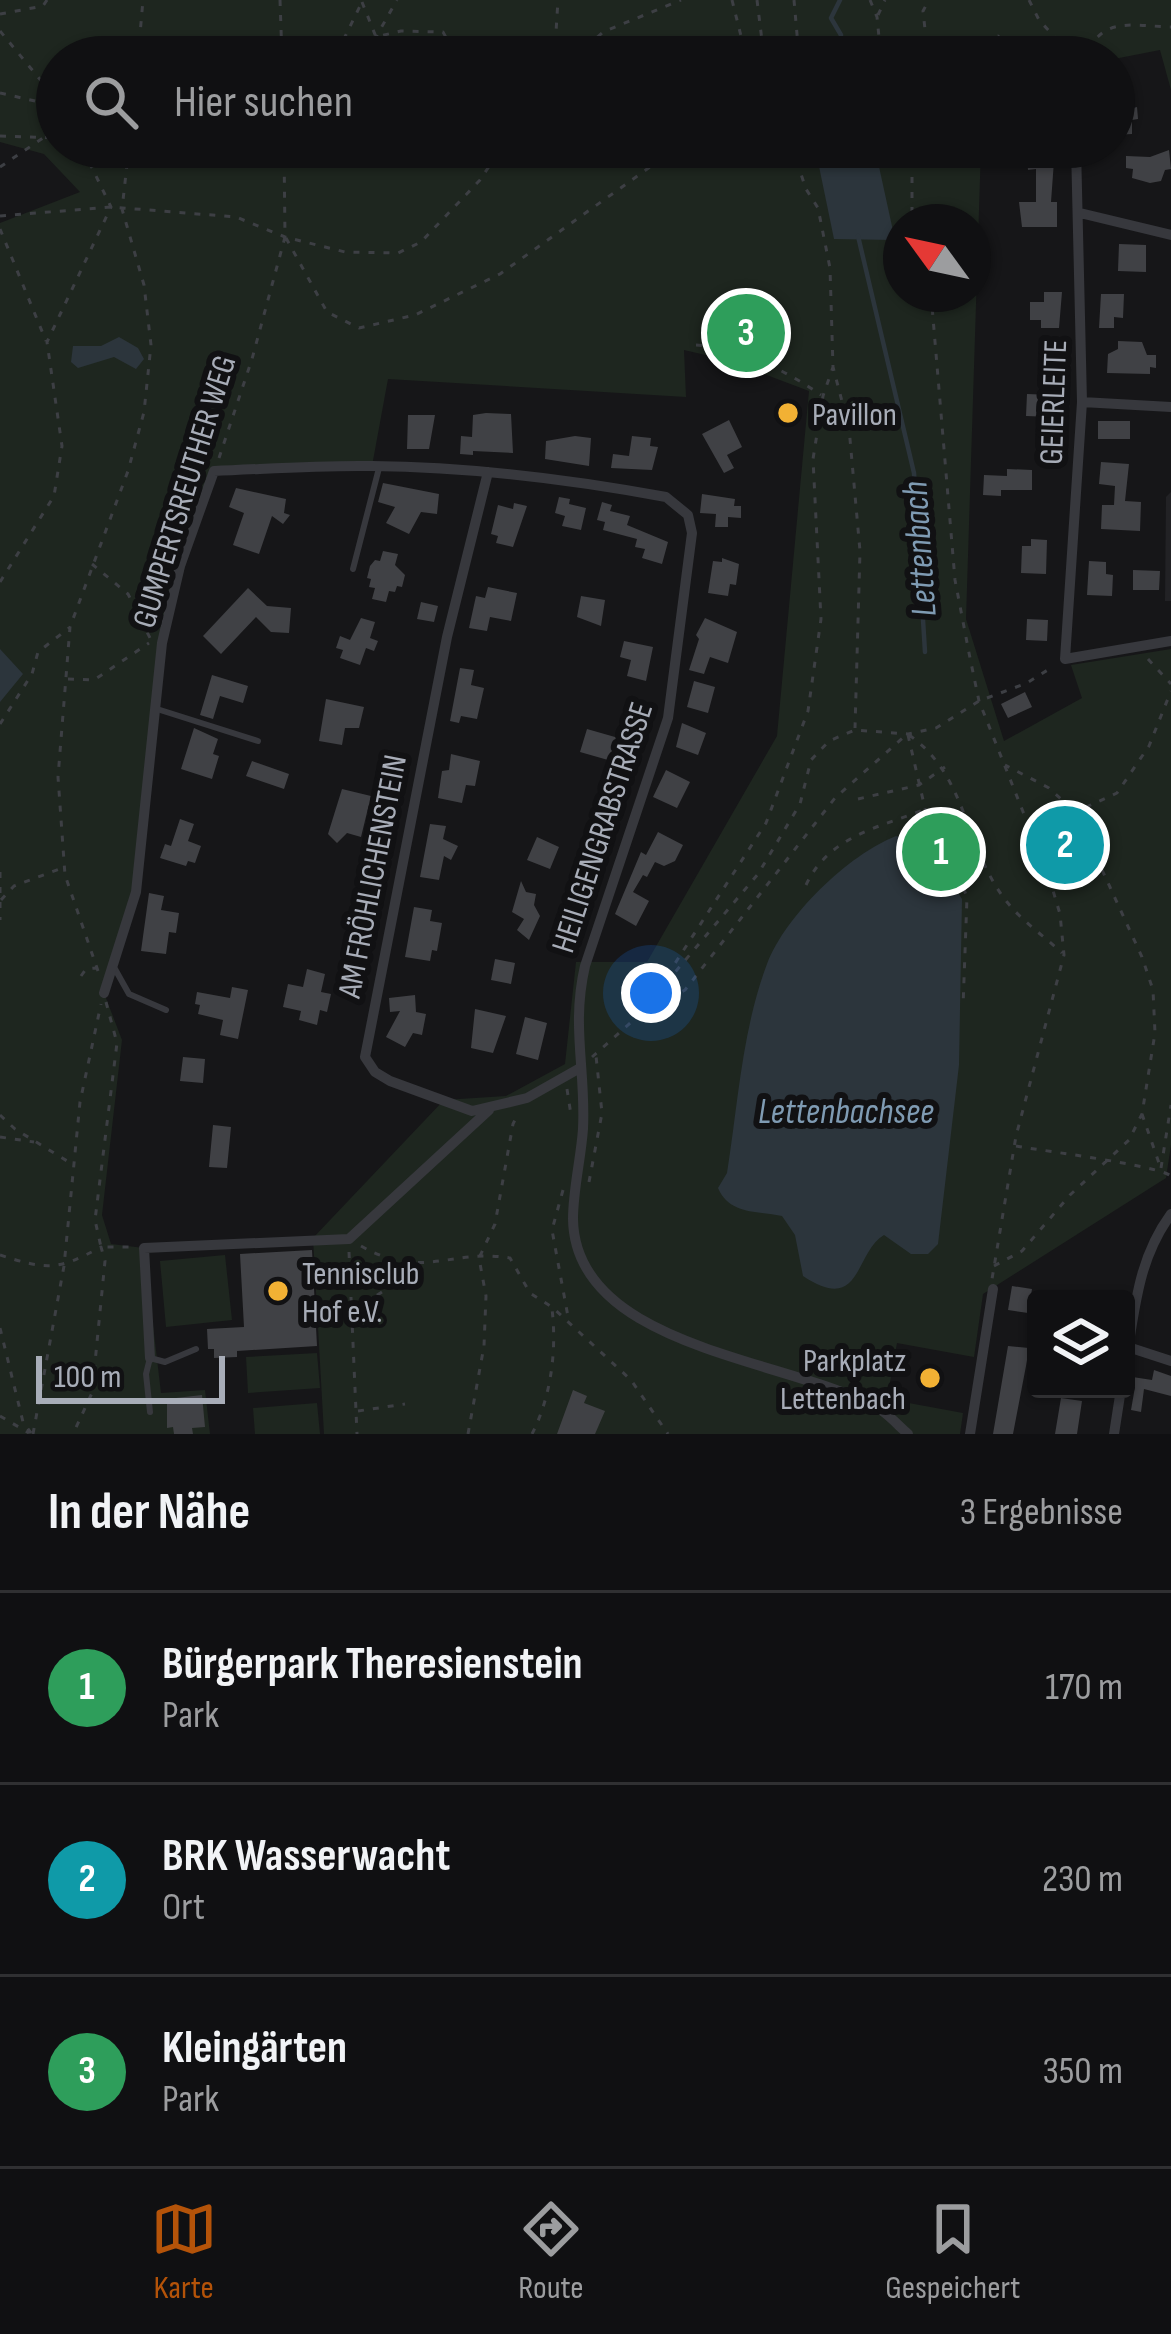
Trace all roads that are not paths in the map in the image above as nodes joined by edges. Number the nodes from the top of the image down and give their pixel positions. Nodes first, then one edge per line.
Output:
1 (1077, 168) edge
2 (1080, 213) junction
3 (1171, 235) edge
4 (1082, 402) junction
5 (1171, 407) edge
6 (380, 466) junction
7 (214, 471) joint
8 (488, 472) junction
9 (352, 569) dead end
10 (1171, 640) edge
11 (157, 710) junction
12 (258, 741) dead end
13 (113, 965) junction
14 (104, 994) road end
15 (166, 1010) dead end
16 (580, 1068) junction
17 (489, 1110) junction
18 (1171, 1214) edge
19 (993, 1288) road end
20 (1135, 1305) edge
21 (196, 1348) dead end
22 (1135, 1349) edge
23 (150, 1358) junction
24 (1171, 1361) edge
25 (1120, 1398) edge
26 (150, 1412) dead end
27 (908, 1434) edge
28 (970, 1434) edge
29 (1114, 1434) edge

1 - 2 street, GEIERLEITE
2 - 3 street
2 - 4 street, GEIERLEITE
4 - 5 street
4 - 10 street, GEIERLEITE
6 - 7 street, HEILIGENGRABSTRASSE
6 - 8 street, HEILIGENGRABSTRASSE
6 - 9 lane
7 - 11 street, GUMPERTSREUTHER WEG
8 - 16 street, HEILIGENGRABSTRASSE
8 - 17 street, AM FRÖHLICHENSTEIN
11 - 12 lane
11 - 13 street, GUMPERTSREUTHER WEG
13 - 14 street, GUMPERTSREUTHER WEG
13 - 15 lane
16 - 17 street
16 - 27 street, HEILIGENGRABSTRASSE
17 - 23 street
18 - 20 street
19 - 28 street
21 - 23 lane
22 - 24 street
23 - 26 lane
25 - 29 street

